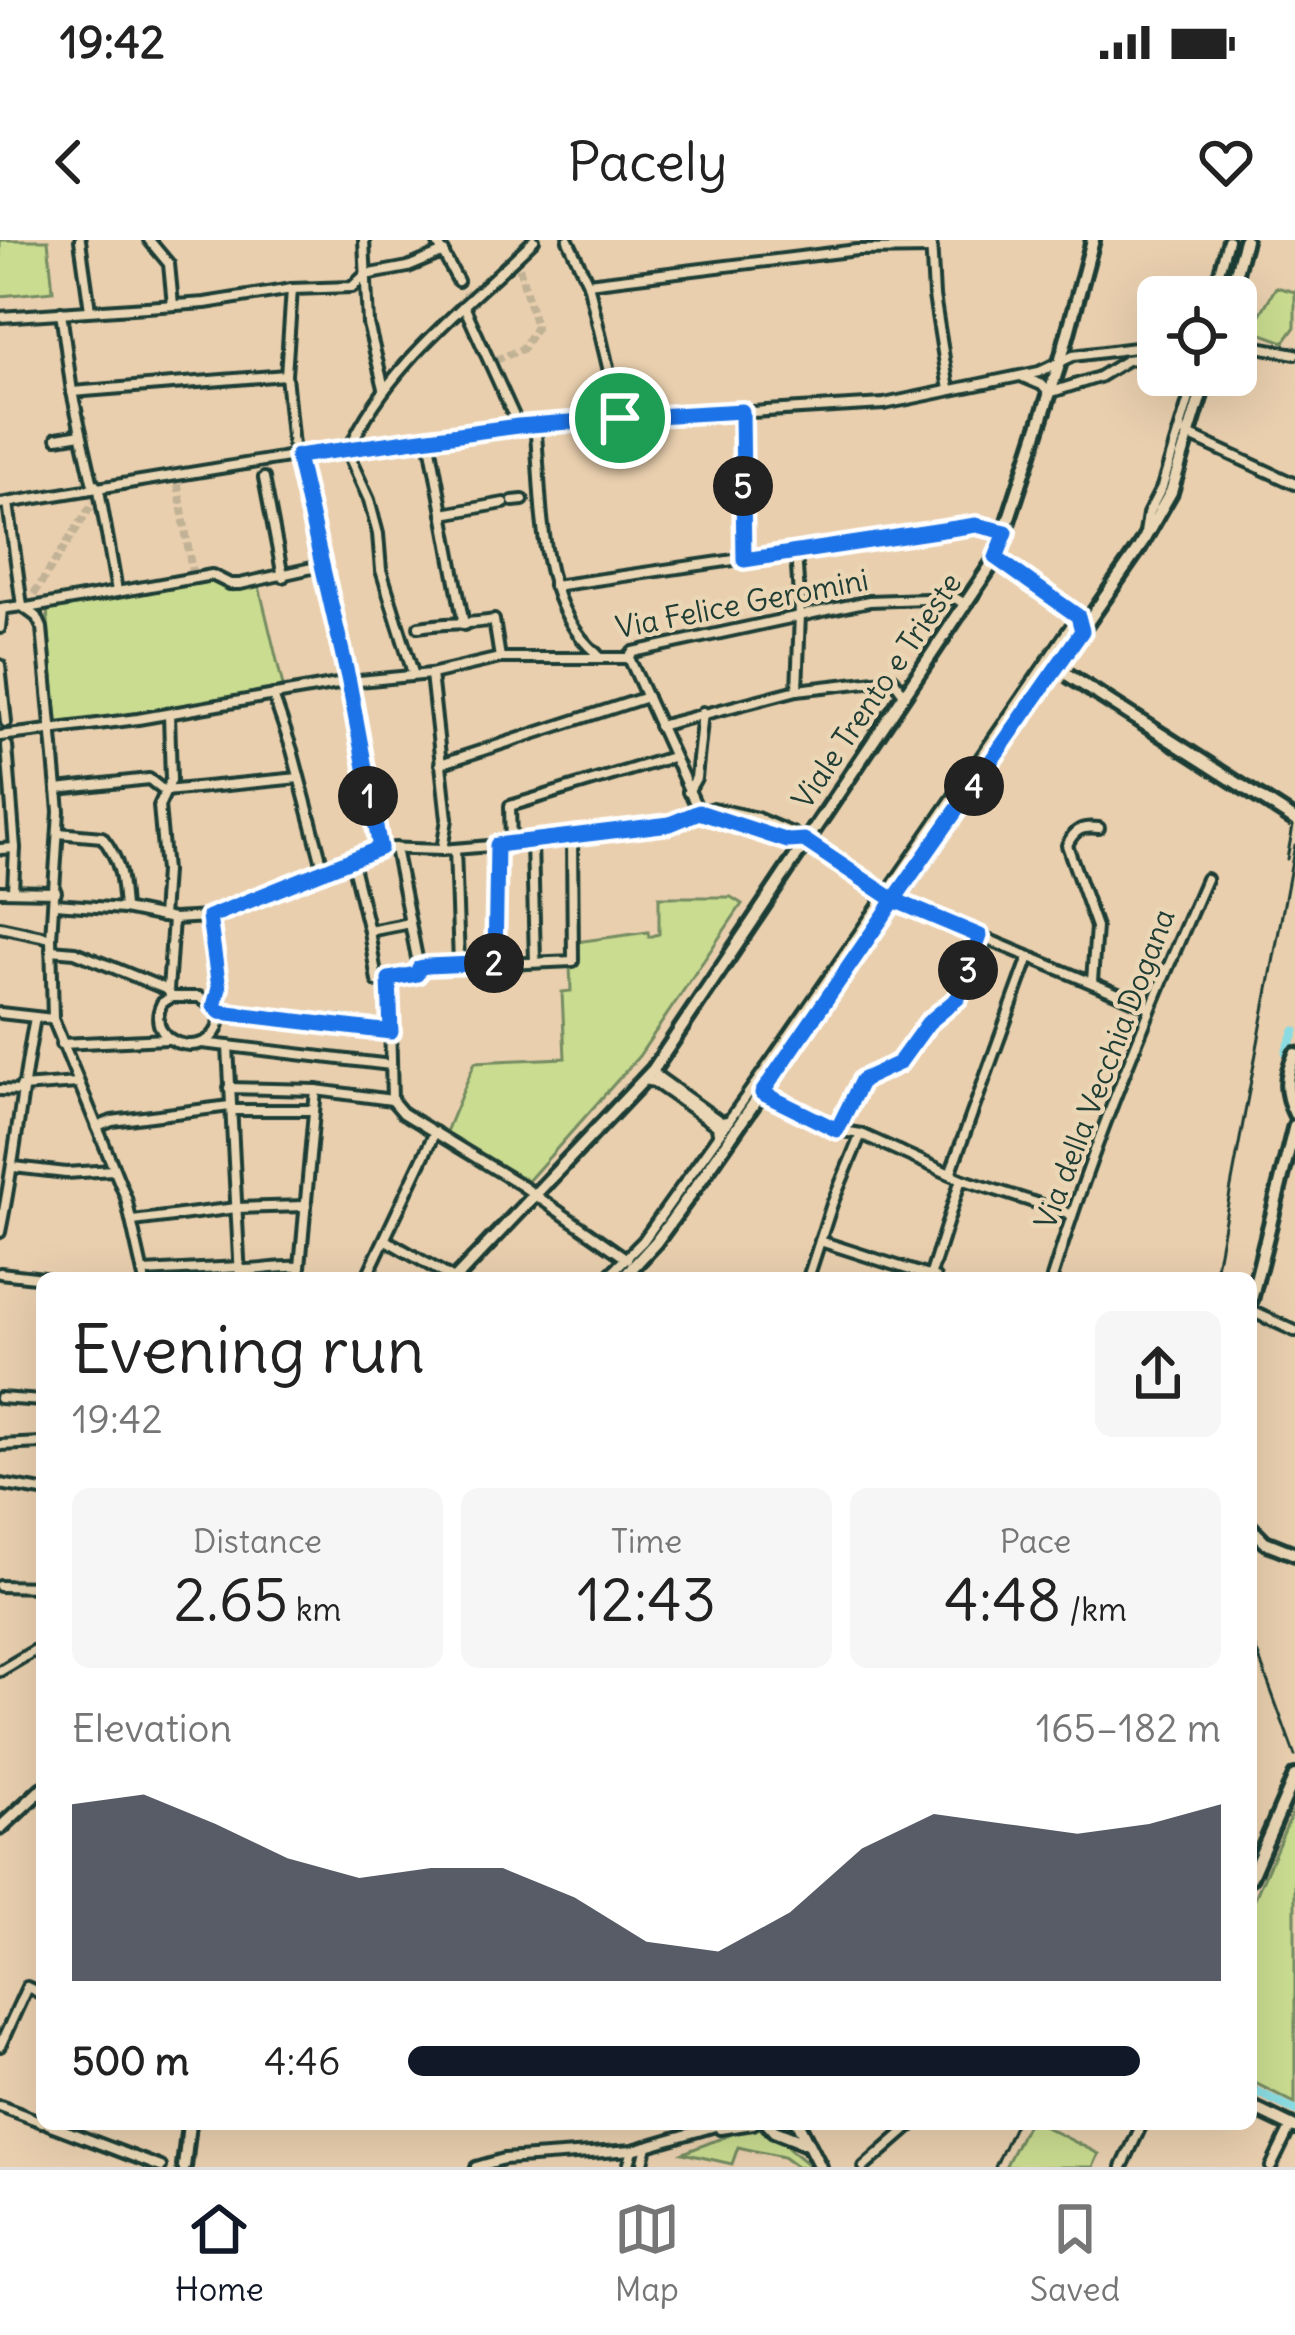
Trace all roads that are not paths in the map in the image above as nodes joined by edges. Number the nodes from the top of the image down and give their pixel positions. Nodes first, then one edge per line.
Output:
1 (80, 240) edge
2 (149, 240) edge
3 (364, 240) edge
4 (436, 240) edge
5 (534, 240) edge
6 (568, 240) edge
7 (1093, 240) edge
8 (1228, 240) edge
9 (1245, 240) edge
10 (931, 244) edge
11 (856, 245) edge
12 (444, 253) junction
13 (365, 275) junction
14 (1218, 276) edge
15 (1235, 276) edge
16 (458, 281) tunnel mouth
17 (588, 283) junction
18 (292, 289) junction
19 (468, 301) junction
20 (173, 305) junction
21 (90, 310) junction
22 (61, 311) junction
23 (0, 317) edge
24 (1257, 347) edge
25 (1137, 348) edge
26 (1295, 354) edge
27 (1137, 358) edge
28 (1061, 359) junction
29 (286, 375) junction
30 (1016, 376) junction
31 (384, 389) junction
32 (949, 390) junction
33 (72, 392) junction
34 (1049, 393) junction
35 (1192, 396) edge
36 (1199, 396) edge
37 (742, 411) junction
38 (620, 418) junction
39 (535, 424) junction
40 (518, 426) junction
41 (1184, 433) junction
42 (81, 434) junction
43 (429, 437) junction
44 (57, 438) dead end
45 (350, 452) junction
46 (296, 457) junction
47 (263, 470) junction
48 (1295, 484) edge
49 (100, 490) junction
50 (513, 502) dead end
51 (4, 503) edge
52 (93, 503) tunnel mouth
53 (442, 514) junction
54 (1006, 532) junction
55 (796, 551) junction
56 (996, 558) junction
57 (744, 560) junction
58 (321, 566) junction
59 (283, 577) junction
60 (554, 586) junction
61 (117, 591) junction
62 (34, 594) tunnel mouth
63 (965, 604) junction
64 (24, 607) junction
65 (1, 609) edge
66 (800, 614) junction
67 (1078, 616) junction
68 (464, 625) junction
69 (419, 627) dead end
70 (0, 628) edge
71 (1082, 631) junction
72 (598, 655) junction
73 (500, 658) junction
74 (628, 658) junction
75 (0, 664) edge
76 (1057, 668) junction
77 (413, 673) junction
78 (431, 674) junction
79 (349, 682) junction
80 (797, 689) junction
81 (904, 694) junction
82 (273, 695) junction
83 (647, 697) junction
84 (703, 712) junction
85 (169, 714) junction
86 (658, 726) junction
87 (54, 731) junction
88 (6, 734) edge
89 (672, 757) junction
90 (440, 764) junction
91 (299, 778) junction
92 (57, 789) junction
93 (164, 791) junction
94 (688, 793) junction
95 (699, 812) junction
96 (1295, 820) edge
97 (1100, 828) dead end
98 (58, 832) junction
99 (572, 838) junction
100 (804, 840) junction
101 (532, 842) junction
102 (511, 844) junction
103 (497, 845) junction
104 (15, 848) junction
105 (380, 848) junction
106 (395, 848) junction
107 (0, 849) edge
108 (455, 849) junction
109 (442, 850) junction
110 (351, 858) junction
111 (324, 872) junction
112 (1206, 879) dead end
113 (13, 890) junction
114 (0, 891) edge
115 (56, 892) junction
116 (889, 897) junction
117 (55, 904) junction
118 (124, 909) junction
119 (209, 917) junction
120 (168, 918) junction
121 (410, 922) junction
122 (0, 927) edge
123 (369, 931) junction
124 (980, 936) junction
125 (51, 938) junction
126 (51, 950) junction
127 (1029, 957) junction
128 (535, 962) junction
129 (495, 963) junction
130 (459, 964) junction
131 (419, 968) junction
132 (389, 979) junction
133 (1092, 981) junction
134 (170, 993) junction
135 (816, 995) junction
136 (1149, 1006) junction
137 (217, 1009) junction
138 (817, 1012) junction
139 (0, 1013) edge
140 (35, 1018) junction
141 (53, 1019) junction
142 (391, 1032) junction
143 (169, 1039) junction
144 (202, 1043) junction
145 (61, 1044) junction
146 (228, 1046) junction
147 (790, 1052) junction
148 (1295, 1054) edge
149 (772, 1060) junction
150 (391, 1065) junction
151 (649, 1075) junction
152 (78, 1083) junction
153 (229, 1088) junction
154 (21, 1089) junction
155 (0, 1090) edge
156 (316, 1090) junction
157 (762, 1093) junction
158 (392, 1100) junction
159 (230, 1106) junction
160 (314, 1110) junction
161 (1295, 1114) edge
162 (728, 1121) junction
163 (1295, 1125) edge
164 (97, 1127) junction
165 (837, 1130) junction
166 (435, 1132) junction
167 (718, 1134) junction
168 (861, 1134) junction
169 (1293, 1143) edge
170 (704, 1155) junction
171 (14, 1168) junction
172 (113, 1170) junction
173 (950, 1174) junction
174 (703, 1177) junction
175 (961, 1179) junction
176 (536, 1197) junction
177 (306, 1206) junction
178 (236, 1208) junction
179 (1072, 1214) junction
180 (133, 1221) junction
181 (0, 1232) edge
182 (386, 1240) junction
183 (820, 1241) junction
184 (143, 1272) edge
185 (240, 1272) edge
186 (369, 1272) edge
187 (443, 1272) edge
188 (460, 1272) edge
189 (627, 1272) edge
190 (810, 1272) edge
191 (914, 1272) edge
192 (934, 1272) edge
193 (1054, 1272) edge
194 (0, 1273) edge
195 (36, 1277) edge
196 (1257, 1278) edge
197 (1257, 1314) edge
198 (1295, 1331) edge
199 (0, 1398) edge
200 (36, 1401) edge
201 (36, 1444) edge
202 (0, 1445) edge
203 (0, 1484) edge
204 (36, 1490) edge
205 (1257, 1534) edge
206 (1295, 1553) edge
207 (0, 1586) edge
208 (36, 1587) edge
209 (36, 1649) edge
210 (0, 1670) edge
211 (1295, 1776) edge
212 (36, 1795) edge
213 (0, 1828) edge
214 (1257, 1863) edge
215 (36, 1991) edge
216 (0, 2046) edge
217 (0, 2106) edge
218 (1257, 2110) edge
219 (36, 2120) edge
220 (1293, 2127) edge
221 (63, 2130) edge
222 (187, 2130) edge
223 (703, 2130) edge
224 (708, 2130) edge
225 (778, 2130) edge
226 (799, 2130) edge
227 (906, 2130) edge
228 (1139, 2130) edge
229 (700, 2131) junction
230 (808, 2145) junction
231 (647, 2146) junction
232 (633, 2150) junction
233 (161, 2167) edge
234 (184, 2167) edge
235 (476, 2167) edge
236 (628, 2167) edge
237 (642, 2167) edge
238 (820, 2167) edge
239 (864, 2167) edge
240 (1122, 2167) edge
241 (1271, 2167) edge

1 - 21 street
2 - 20 street
3 - 13 street
4 - 12 street
5 - 19 street
6 - 17 street
7 - 28 main road, Viale Trento e Trieste
8 - 14 street
9 - 15 main road
10 - 11 street
10 - 32 street
11 - 17 street
12 - 13 street
12 - 16 street
13 - 18 street
13 - 31 street
17 - 38 street
18 - 20 street
18 - 29 street
19 - 31 street
19 - 40 street
20 - 21 street
21 - 22 street
22 - 23 street
22 - 33 street
24 - 26 street
25 - 28 street
27 - 34 street
28 - 30 street
28 - 34 main road, Viale Trento e Trieste
29 - 33 street
29 - 46 street
30 - 32 street
30 - 34 street
31 - 45 street
32 - 37 street
33 - 42 street
34 - 54 main road, Viale Trento e Trieste
35 - 41 street
36 - 41 main road
37 - 38 street
37 - 57 street
38 - 39 street
39 - 40 street
39 - 60 street
40 - 43 street
41 - 48 street
41 - 71 main road
42 - 44 street
42 - 49 street
43 - 45 street
43 - 53 street
45 - 46 street
45 - 77 street
46 - 47 street
46 - 58 street
47 - 49 street
47 - 59 street
49 - 51 street
49 - 52 street
49 - 61 street
50 - 53 street
51 - 64 street
53 - 68 street
54 - 55 street
54 - 56 main road, Viale Trento e Trieste
55 - 57 street
55 - 66 street
56 - 63 main road, Viale Trento e Trieste
56 - 67 street
57 - 60 street
58 - 59 street
58 - 79 street
59 - 61 street
60 - 72 street
61 - 64 street
62 - 64 street
63 - 66 street, Via Felice Geromini
63 - 81 main road, Viale Trento e Trieste
64 - 65 street
64 - 87 street
65 - 70 street
66 - 74 street, Via Felice Geromini
66 - 80 street
67 - 71 street
67 - 76 street
68 - 69 street
68 - 73 street
71 - 76 main road
72 - 73 street, Via Felice Geromini
72 - 74 street, Via Felice Geromini
73 - 78 street, Via Felice Geromini
74 - 83 street
75 - 88 street
76 - 96 main road, bridge
76 - 116 main road
77 - 78 street, Via Felice Geromini
77 - 79 street, Via Felice Geromini
78 - 90 street
79 - 82 street, Via Felice Geromini
79 - 105 street
80 - 81 street
80 - 84 street
81 - 100 main road, Viale Trento e Trieste
82 - 85 street, Via Felice Geromini
82 - 91 street
83 - 86 street
83 - 90 street
84 - 86 street
84 - 94 street
85 - 87 street, Via Felice Geromini
85 - 93 street
86 - 89 street
87 - 88 street, Via Felice Geromini
87 - 92 street
88 - 104 street
89 - 94 street
89 - 102 street
90 - 109 street
91 - 93 street
91 - 111 street
92 - 93 street
92 - 98 street
93 - 120 street
94 - 95 street
95 - 99 street
95 - 100 street
97 - 133 street
98 - 115 street
98 - 118 street
99 - 101 street
99 - 128 street
100 - 116 street
100 - 151 main road, Viale Trento e Trieste
101 - 102 street
101 - 128 street
102 - 103 street
103 - 108 street
103 - 129 street
104 - 107 street
104 - 113 street
105 - 106 street
105 - 110 street
106 - 109 street
106 - 121 street
108 - 109 street
108 - 130 street
110 - 111 street
110 - 123 street
111 - 119 street
112 - 136 street, Via della Vecchia Dogana
113 - 114 street
113 - 115 street
115 - 117 street
116 - 124 street
116 - 135 street
116 - 138 main road
117 - 118 street
117 - 125 street
118 - 120 street
119 - 120 street
119 - 137 street
120 - 134 street
121 - 123 street
121 - 131 street
122 - 125 street
123 - 132 street
124 - 127 street
124 - 165 street
125 - 126 street
126 - 134 street
126 - 141 street
127 - 133 street
127 - 173 street
128 - 129 street
129 - 130 street
130 - 131 street
131 - 132 street
132 - 142 street
133 - 136 street
134 - 137 street
134 - 143 street
135 - 138 street
135 - 149 street
136 - 179 street, Via della Vecchia Dogana
137 - 142 street
137 - 144 street
138 - 147 main road
139 - 140 street
140 - 141 street
140 - 154 street
141 - 145 street
142 - 150 street
143 - 144 street
143 - 145 street
144 - 146 street
145 - 152 street
146 - 150 street
146 - 153 street
147 - 149 street
147 - 157 main road
148 - 161 main road
149 - 162 street
150 - 158 street
151 - 162 street
151 - 167 street
151 - 176 main road, Viale Trento e Trieste
152 - 154 street
152 - 164 street
153 - 156 street
153 - 159 street
154 - 155 street
154 - 171 street
156 - 158 street
156 - 160 street
157 - 165 street
157 - 174 main road
158 - 166 street
159 - 160 street
159 - 164 street
159 - 178 street
160 - 177 street
162 - 167 street
163 - 169 main road
164 - 172 street
165 - 168 street
166 - 176 street
166 - 182 street
167 - 170 street
168 - 173 street
168 - 183 street
169 - 196 main road
170 - 174 street
170 - 189 street
171 - 172 street
171 - 181 street
172 - 180 street
173 - 175 street
174 - 189 main road
175 - 179 street
175 - 192 street
176 - 188 main road, Viale Trento e Trieste
176 - 189 street
177 - 178 street
177 - 185 street
178 - 180 street
178 - 185 street
179 - 193 street, Via della Vecchia Dogana
180 - 184 street
182 - 186 street
182 - 187 street
183 - 190 street
183 - 191 street
194 - 195 street
197 - 198 street
199 - 200 street
201 - 202 street
203 - 204 street
205 - 206 main road
207 - 208 street
209 - 210 street
211 - 214 main road
212 - 213 main road
215 - 216 street
217 - 219 street
218 - 220 main road
220 - 241 street
221 - 233 street
222 - 234 main road
223 - 229 street
224 - 229 street
225 - 230 main road
226 - 230 main road
227 - 239 street
228 - 240 street
229 - 231 street
230 - 238 main road
231 - 232 street
231 - 237 street
232 - 235 street
232 - 236 street

